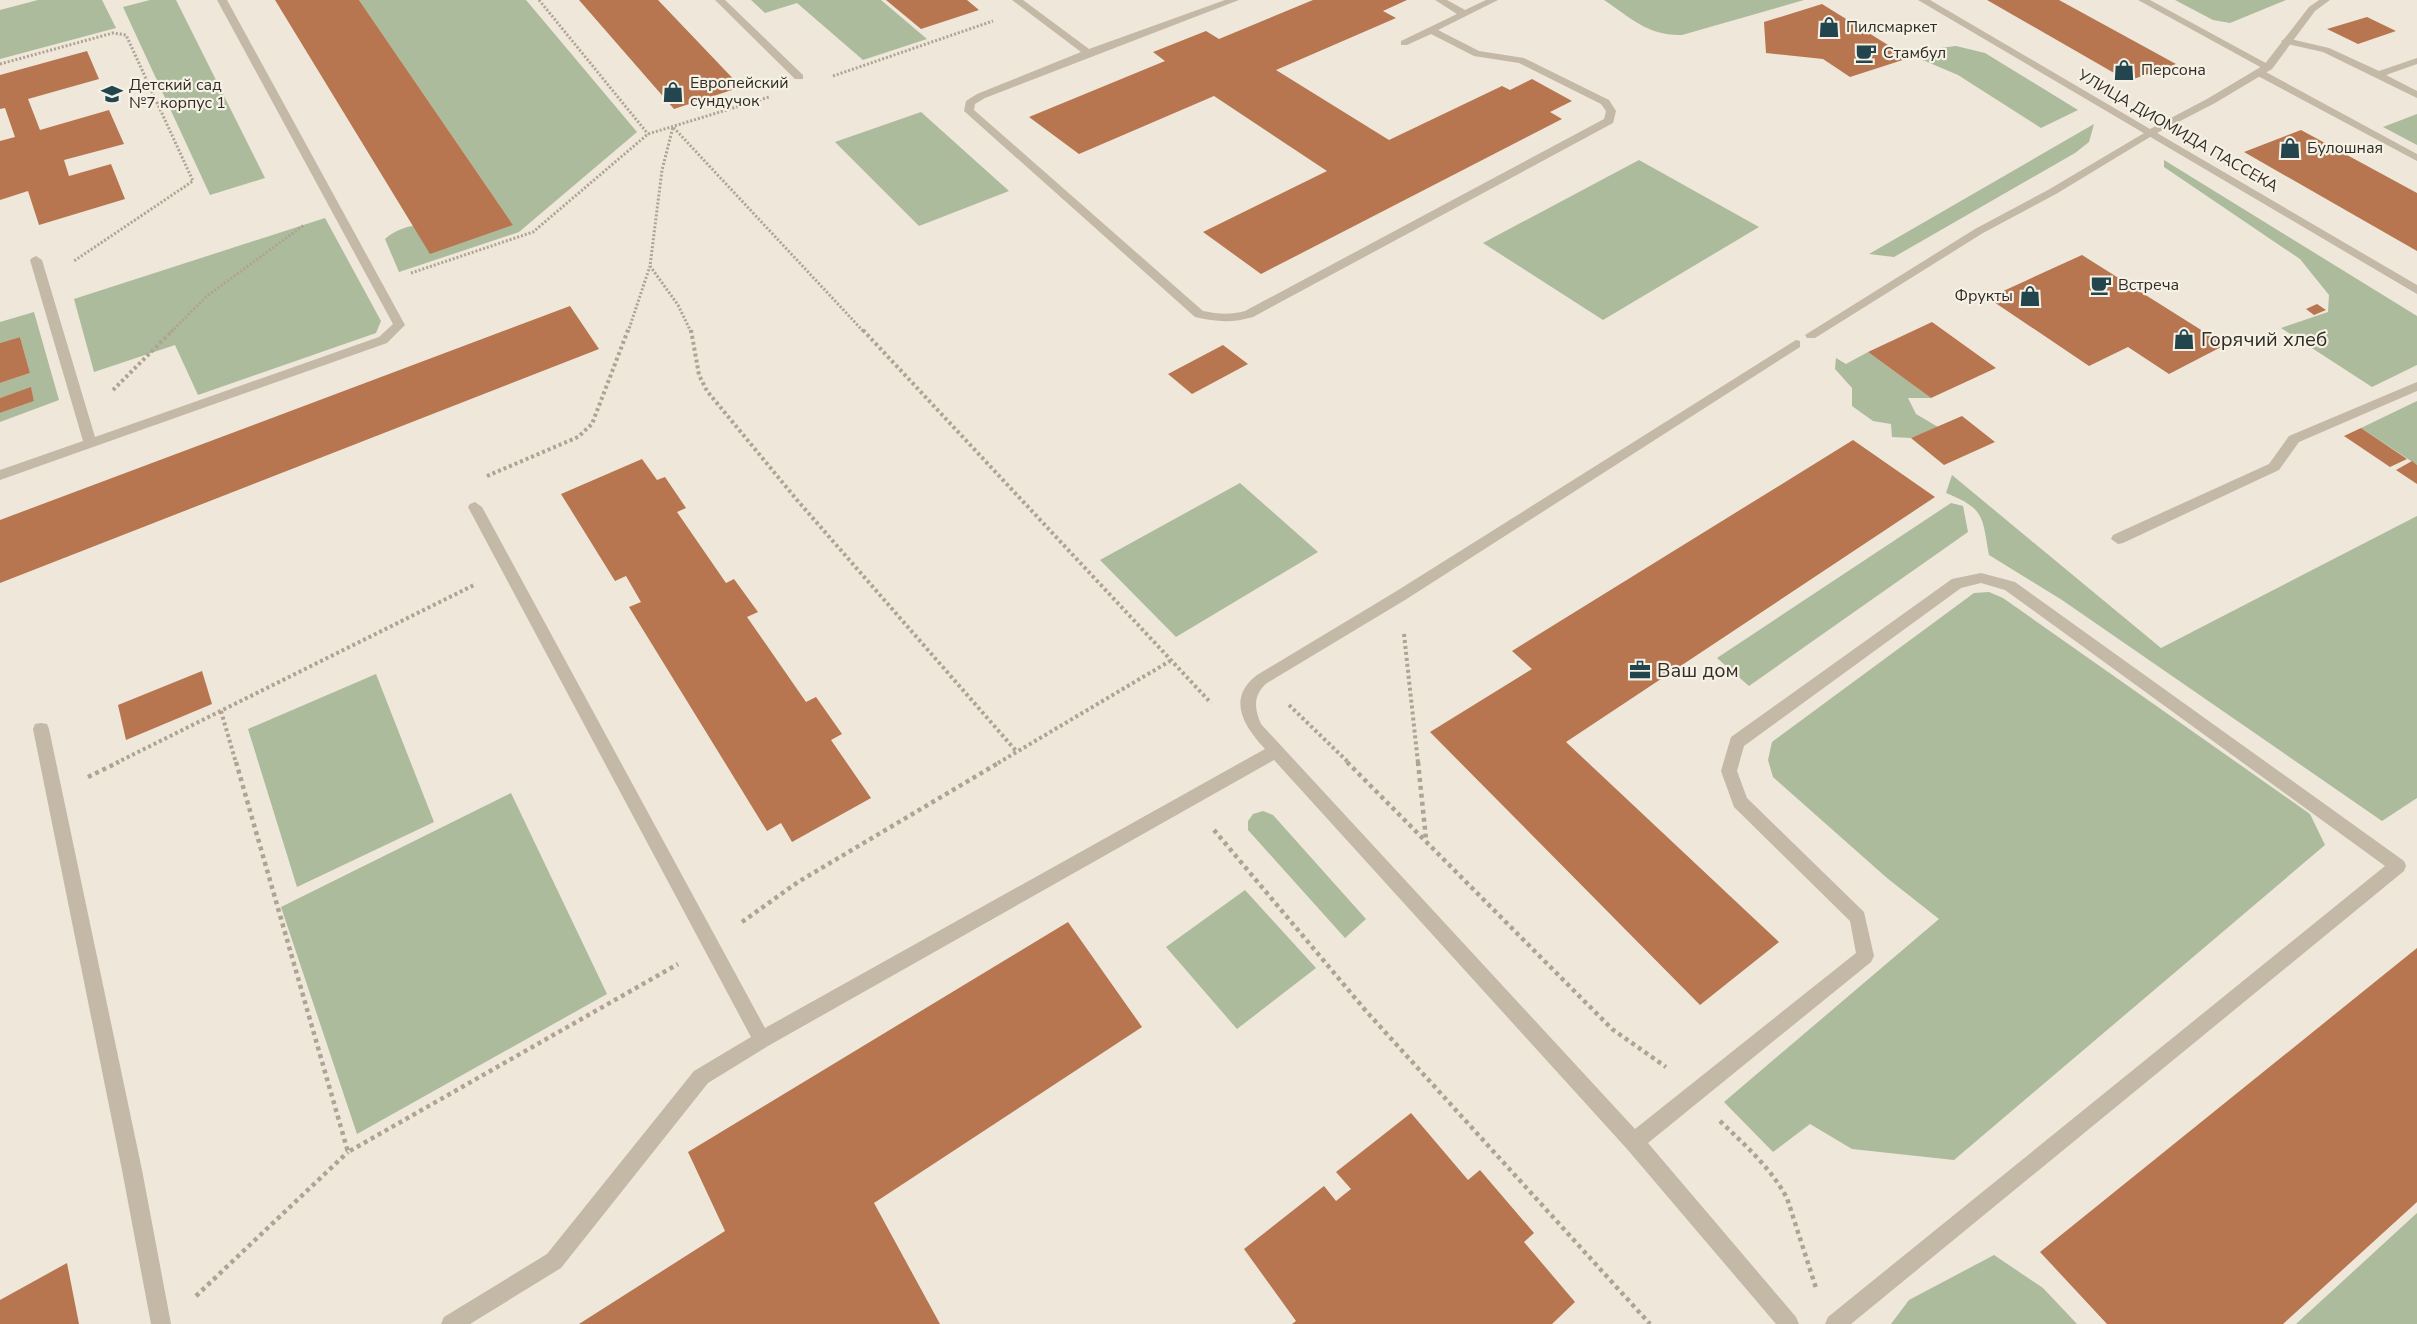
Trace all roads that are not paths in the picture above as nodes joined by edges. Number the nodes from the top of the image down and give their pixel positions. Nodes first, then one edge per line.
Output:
1 (222, 0) edge
2 (720, 0) edge
3 (1234, 0) edge
4 (1440, 0) edge
5 (1493, 0) edge
6 (1923, 0) edge
7 (2143, 0) edge
8 (2325, 0) edge
9 (1020, 2) edge
10 (1465, 14) junction
11 (1431, 30) junction
12 (2286, 41) junction
13 (1404, 43) dead end
14 (1088, 53) junction
15 (2417, 61) edge
16 (2264, 70) junction
17 (2378, 75) junction
18 (800, 77) dead end
19 (2417, 95) edge
20 (2151, 132) junction
21 (2417, 158) edge
22 (36, 260) dead end
23 (2417, 290) edge
24 (1811, 335) dead end
25 (1796, 344) dead end
26 (2417, 386) edge
27 (90, 443) junction
28 (0, 475) edge
29 (475, 507) road end
30 (2118, 539) dead end
31 (40, 729) dead end
32 (1276, 752) junction
33 (762, 1040) junction
34 (1634, 1142) junction
35 (161, 1324) edge
36 (451, 1324) edge
37 (1789, 1324) edge
38 (1835, 1324) edge

1 - 27 street
2 - 18 street
3 - 14 street
4 - 10 street
5 - 10 street
6 - 20 street, УЛИЦА ДИОМИДА ПАССЕКА
7 - 16 street
8 - 12 street
9 - 14 street
10 - 11 street
11 - 13 street
11 - 14 street
12 - 16 street
12 - 17 street
15 - 17 street
16 - 20 street
16 - 21 street
17 - 19 street
20 - 23 street, УЛИЦА ДИОМИДА ПАССЕКА
20 - 24 street
22 - 27 street
25 - 32 street
26 - 30 street
27 - 28 street
29 - 33 street
31 - 35 street
32 - 33 street
32 - 34 street
33 - 36 street
34 - 37 street
34 - 38 street

